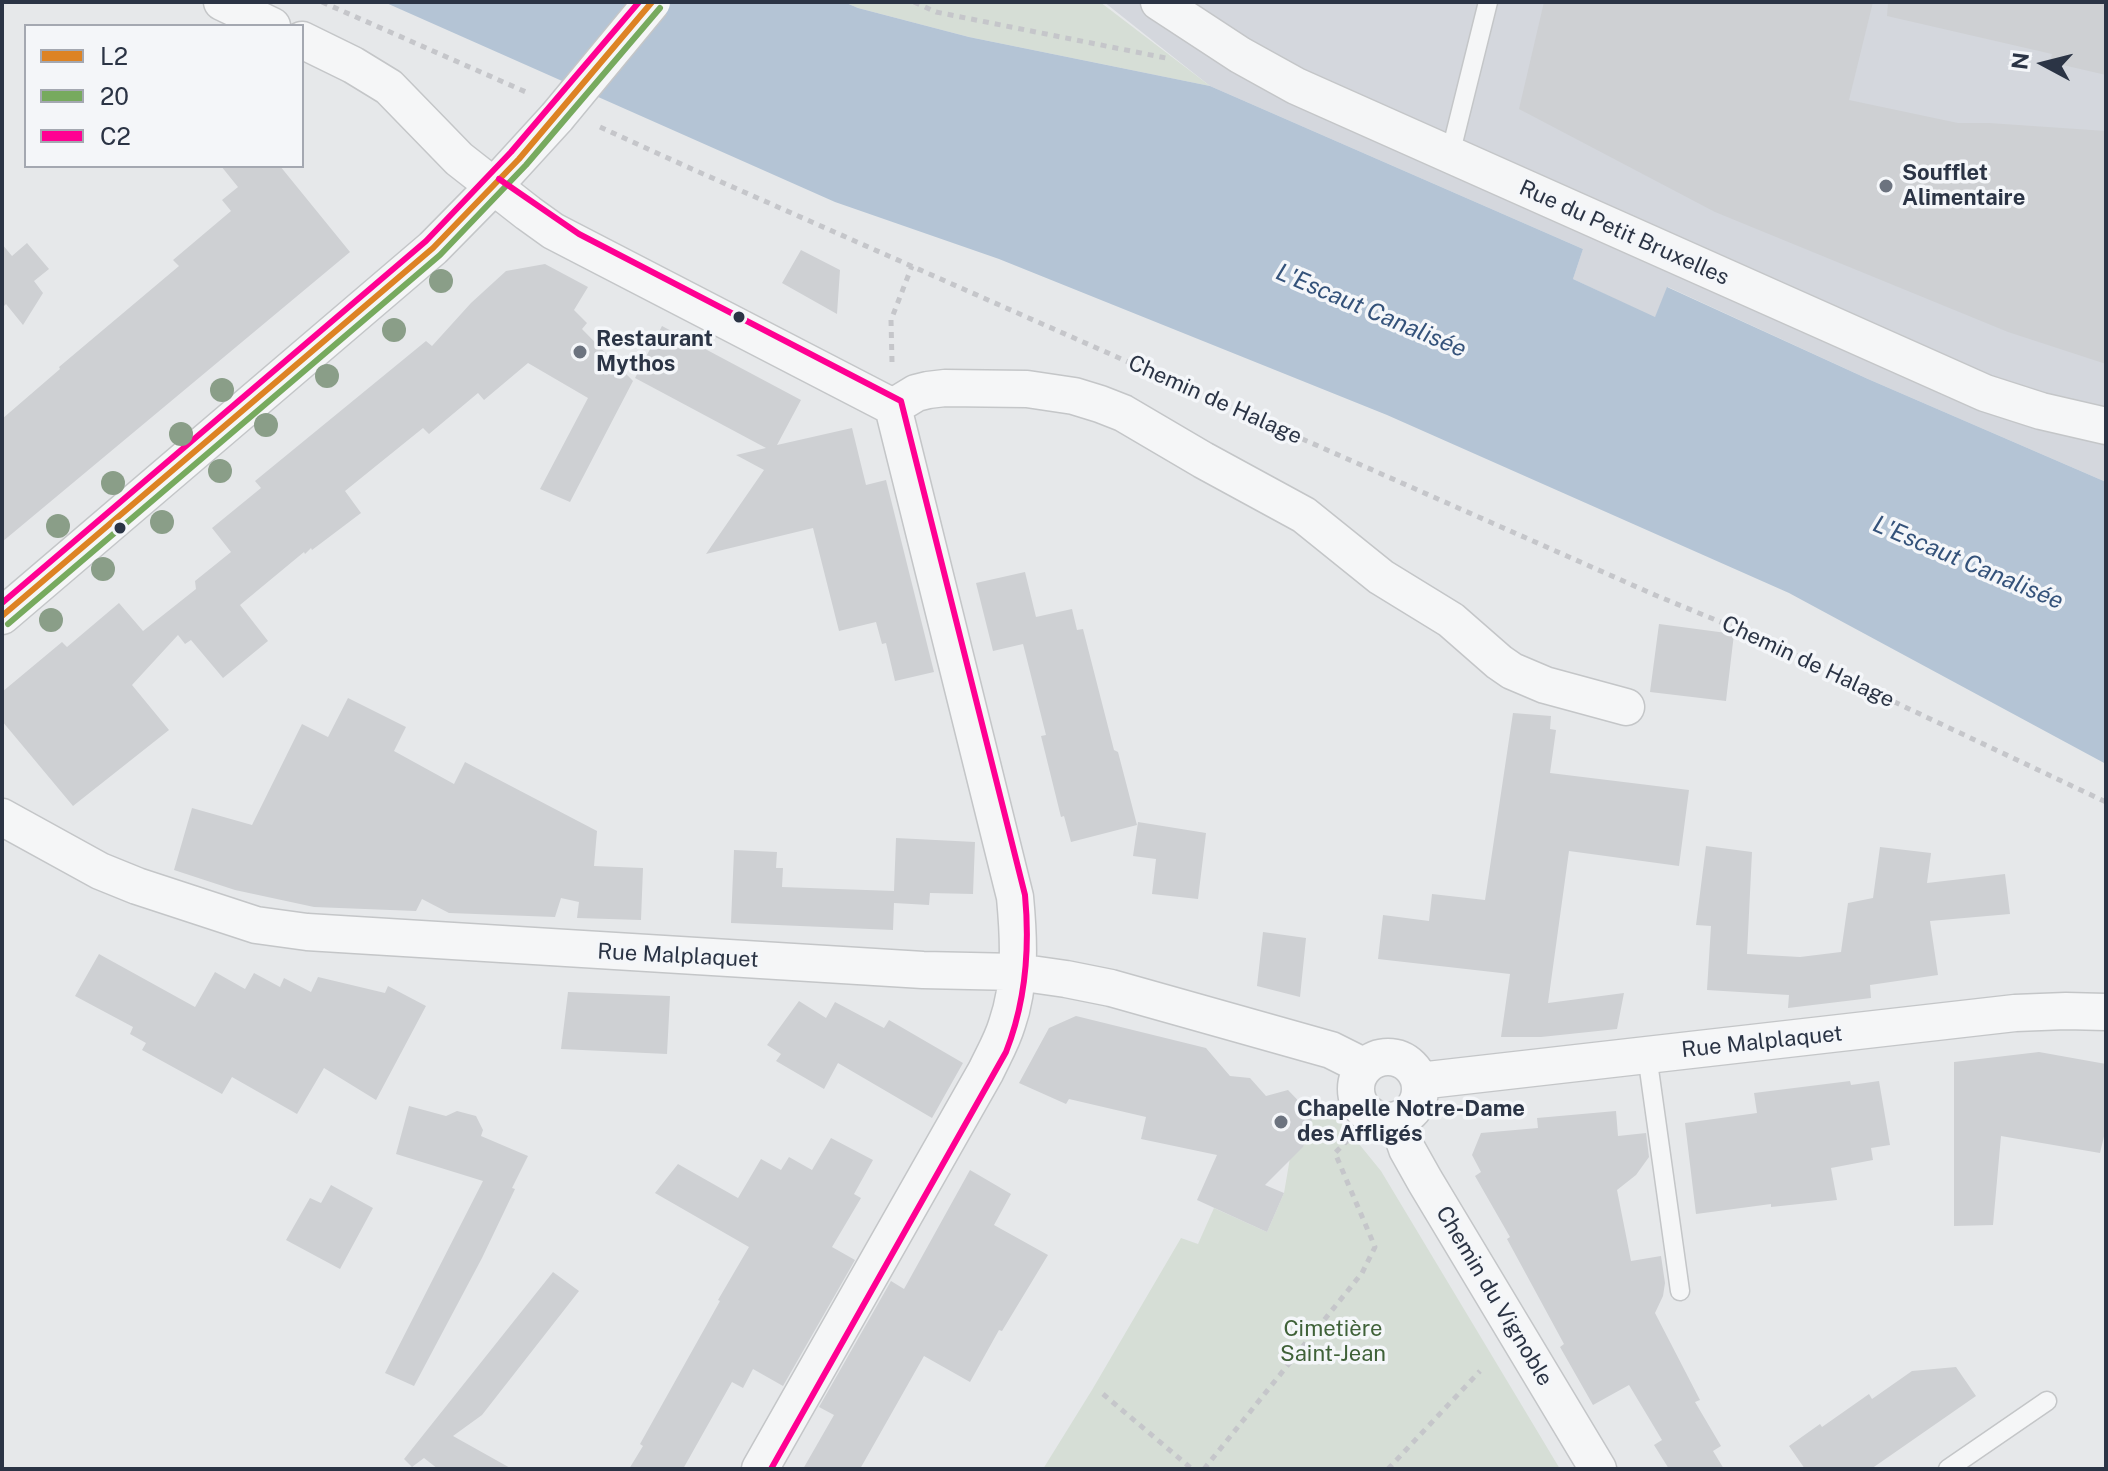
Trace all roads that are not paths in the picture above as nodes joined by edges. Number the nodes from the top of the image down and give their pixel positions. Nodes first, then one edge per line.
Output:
1 (222, 2) edge
2 (652, 2) edge
3 (1159, 2) edge
4 (1488, 2) edge
5 (268, 24) edge
6 (304, 41) edge
7 (1450, 155) junction
8 (493, 187) junction
9 (893, 407) junction
10 (2106, 426) edge
11 (2, 616) edge
12 (1626, 707) dead end
13 (2, 817) edge
14 (1017, 972) junction
15 (2106, 1012) edge
16 (1647, 1055) junction
17 (1365, 1067) junction
18 (1419, 1081) junction
19 (1385, 1118) junction
20 (1680, 1291) dead end
21 (2047, 1401) dead end
22 (760, 1469) edge
23 (1598, 1469) edge
24 (1948, 1469) edge

1 - 5 street
2 - 8 street, bridge
3 - 7 street, Rue du Petit Bruxelles
4 - 7 lane
6 - 8 street
7 - 10 street, Rue du Petit Bruxelles
8 - 9 street
8 - 11 street
9 - 12 street
9 - 14 street
13 - 14 street, Rue Malplaquet
14 - 17 street, Rue Malplaquet
14 - 22 street
15 - 16 street, Rue Malplaquet
16 - 18 street, Rue Malplaquet
16 - 20 lane
17 - 18 street
17 - 19 street
18 - 19 street
19 - 23 street, Chemin du Vignoble
21 - 24 lane

